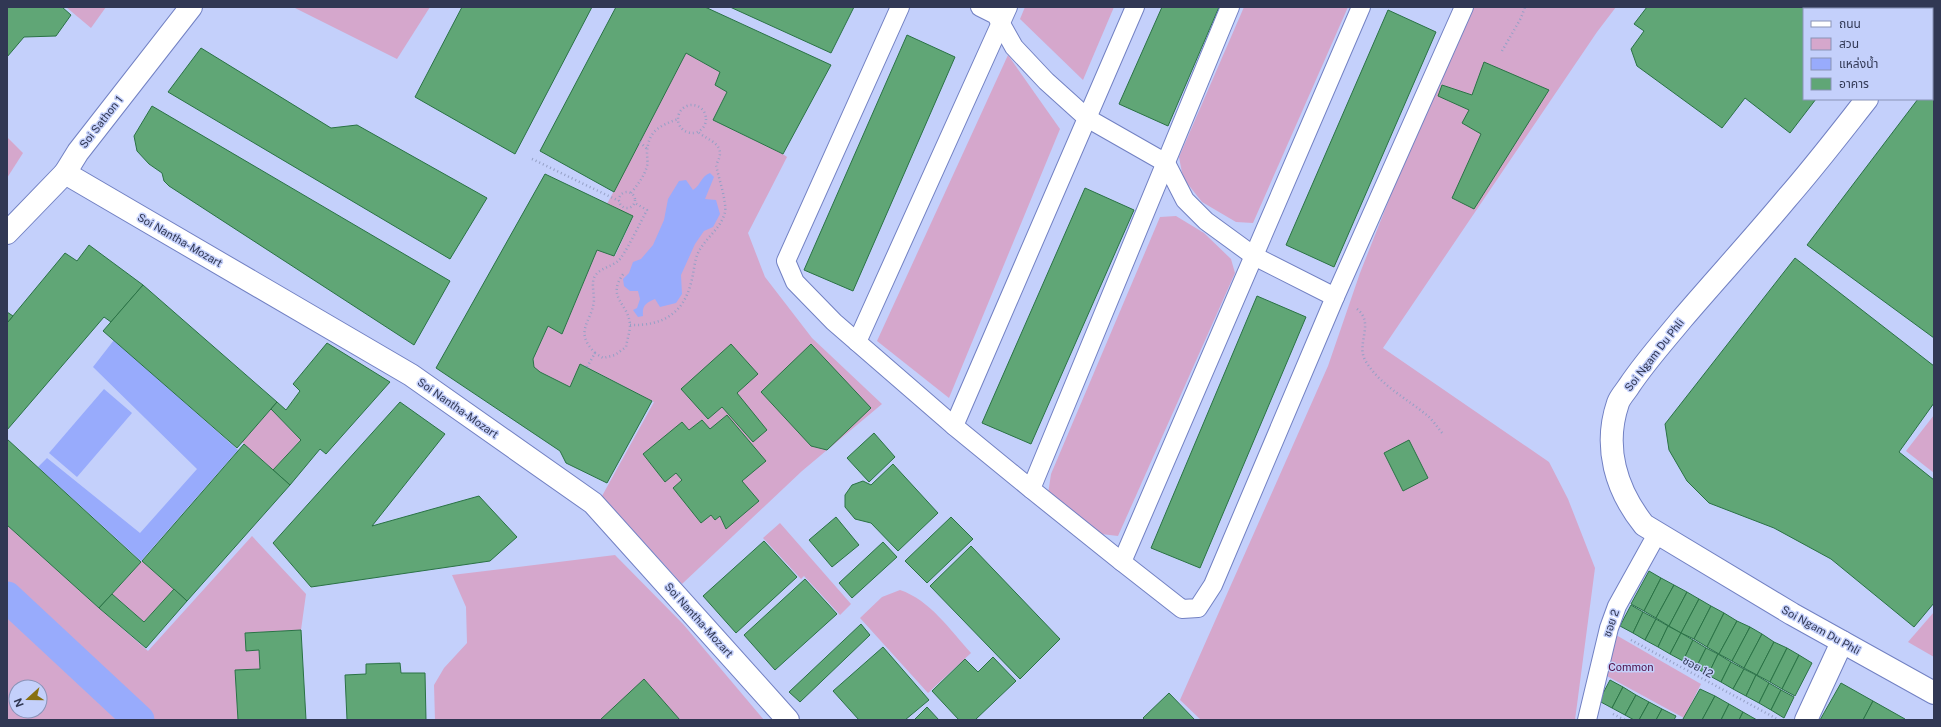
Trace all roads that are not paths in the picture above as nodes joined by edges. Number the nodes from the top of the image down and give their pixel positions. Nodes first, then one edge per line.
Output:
1 (191, 7) edge
2 (900, 7) edge
3 (980, 7) edge
4 (1008, 7) edge
5 (1135, 7) edge
6 (1230, 7) edge
7 (1361, 7) edge
8 (1464, 7) edge
9 (1001, 24) junction
10 (1867, 100) edge
11 (1086, 118) junction
12 (1166, 163) junction
13 (65, 174) junction
14 (7, 233) edge
15 (1254, 256) junction
16 (1335, 297) junction
17 (857, 342) junction
18 (954, 426) junction
19 (1031, 488) junction
20 (1657, 534) junction
21 (1122, 562) junction
22 (1842, 642) junction
23 (1934, 692) edge
24 (788, 720) edge
25 (1587, 720) edge
26 (1806, 720) edge

1 - 13 street, Soi Sathon 1
2 - 17 lane
3 - 9 lane
4 - 9 lane
5 - 11 lane
6 - 12 lane
7 - 15 lane
8 - 16 lane
9 - 11 lane
9 - 17 lane
10 - 20 street, Soi Ngam Du Phli
11 - 12 lane
11 - 18 lane
12 - 15 lane
12 - 19 lane
13 - 14 street, Soi Sathon 1
13 - 24 street, Soi Nantha-Mozart
15 - 16 lane
15 - 21 lane
16 - 21 lane
17 - 18 lane
18 - 19 lane
19 - 21 lane
20 - 22 street, Soi Ngam Du Phli
20 - 25 lane, ซอย 2
22 - 23 street, Soi Ngam Du Phli
22 - 26 street

